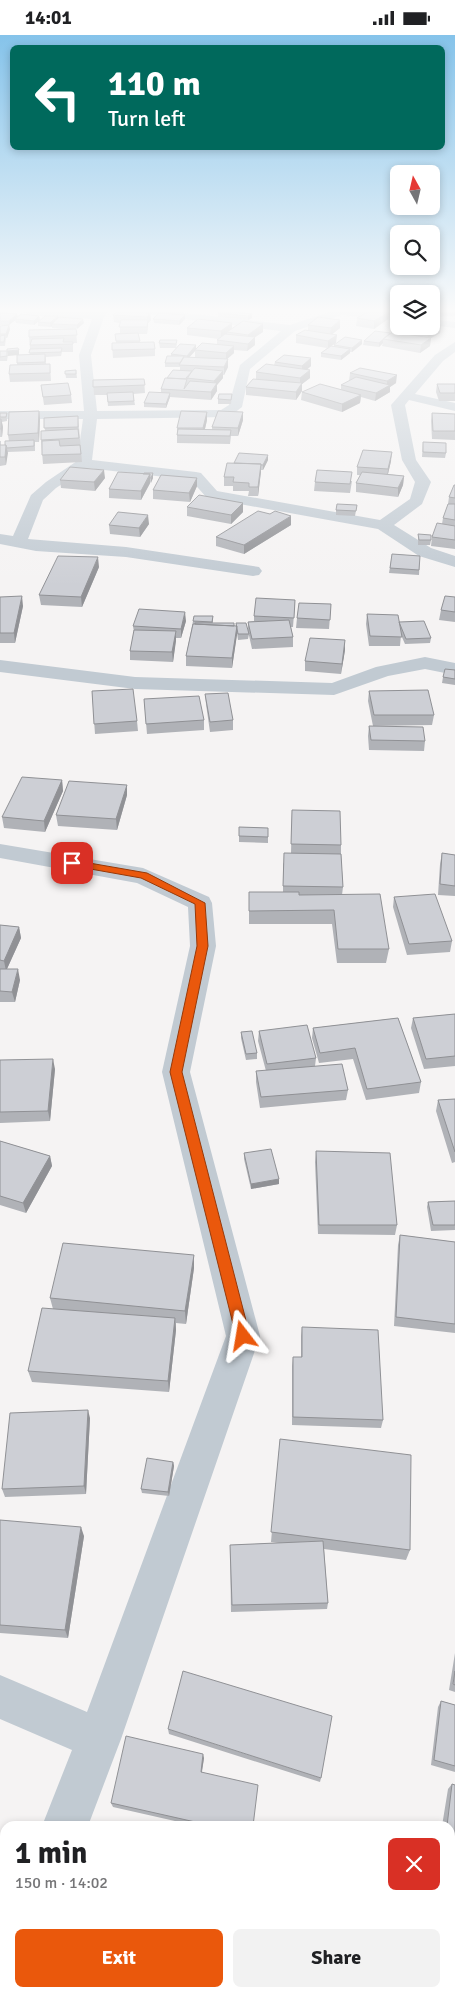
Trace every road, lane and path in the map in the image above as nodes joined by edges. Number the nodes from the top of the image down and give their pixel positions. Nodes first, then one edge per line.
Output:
1 (91, 404) edge
2 (236, 404) edge
3 (399, 404) edge
4 (440, 404) edge
5 (455, 407) edge
6 (92, 413) junction
7 (0, 415) edge
8 (84, 463) junction
9 (383, 525) junction
10 (0, 539) edge
11 (19, 541) junction
12 (455, 562) edge
13 (253, 571) dead end
14 (0, 666) edge
15 (455, 669) edge
16 (0, 851) edge
17 (0, 1697) edge
18 (99, 1739) junction
19 (67, 1821) edge

1 - 6 street
2 - 6 street
3 - 9 street
4 - 5 street
6 - 7 street
6 - 8 street
8 - 9 street
8 - 11 street
9 - 12 street
10 - 11 street
11 - 13 street
14 - 15 street
16 - 18 street
17 - 18 street
18 - 19 street

